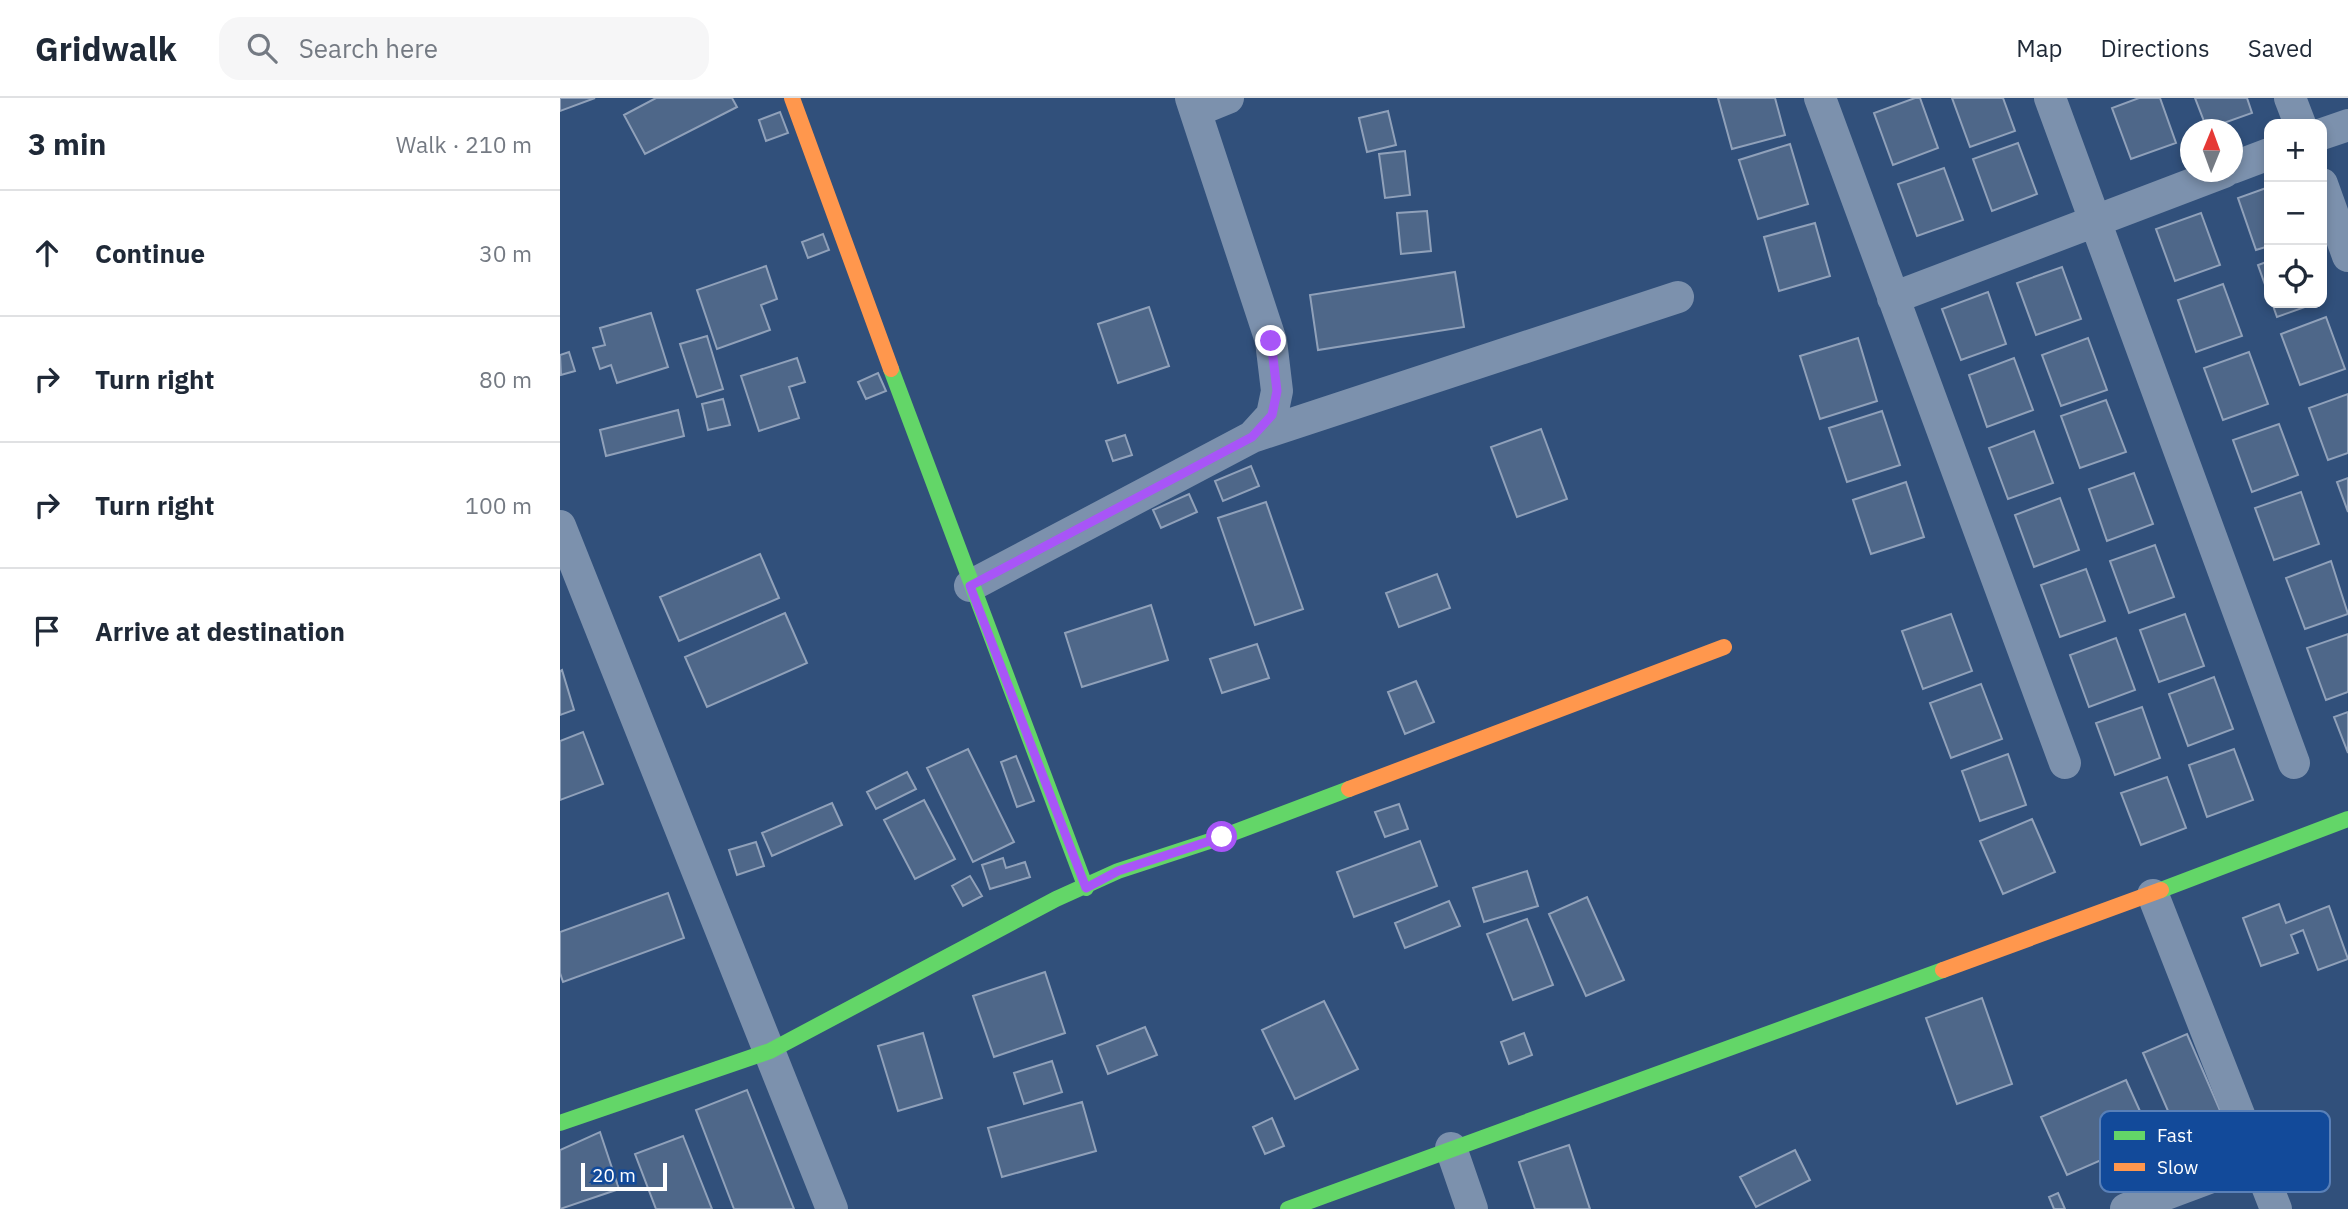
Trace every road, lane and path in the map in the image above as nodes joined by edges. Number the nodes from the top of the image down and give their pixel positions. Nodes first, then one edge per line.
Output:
1 (792, 98) edge
2 (1228, 98) edge
3 (1820, 98) edge
4 (2050, 98) edge
5 (2290, 98) edge
6 (1194, 104) edge
7 (2298, 119) edge
8 (2348, 125) edge
9 (2327, 132) edge
10 (2264, 156) edge
11 (2243, 164) edge
12 (2197, 182) edge
13 (2327, 198) edge
14 (2094, 221) junction
15 (2348, 256) edge
16 (1678, 297) dead end
17 (1893, 298) junction
18 (1252, 437) junction
19 (560, 526) edge
20 (970, 586) junction
21 (1724, 647) dead end
22 (2065, 763) dead end
23 (2294, 763) dead end
24 (2348, 819) edge
25 (1086, 888) junction
26 (2153, 895) junction
27 (769, 1051) junction
28 (2238, 1111) edge
29 (560, 1122) edge
30 (1451, 1148) junction
31 (2171, 1192) edge
32 (2269, 1192) edge
33 (832, 1209) edge
34 (1288, 1209) edge
35 (1472, 1209) edge
36 (2126, 1209) edge
37 (2276, 1209) edge

1 - 20 street
2 - 6 street
3 - 17 street
4 - 14 street
5 - 7 street
6 - 18 street
8 - 9 street
10 - 11 street
12 - 14 street
13 - 15 street
14 - 17 street
14 - 23 street
16 - 18 street
17 - 22 street
18 - 20 street
19 - 27 street
20 - 25 street
21 - 25 street
24 - 26 street
25 - 27 street
26 - 28 street
26 - 30 street
27 - 29 street
27 - 33 street
30 - 34 street
30 - 35 street
31 - 36 street
32 - 37 street

